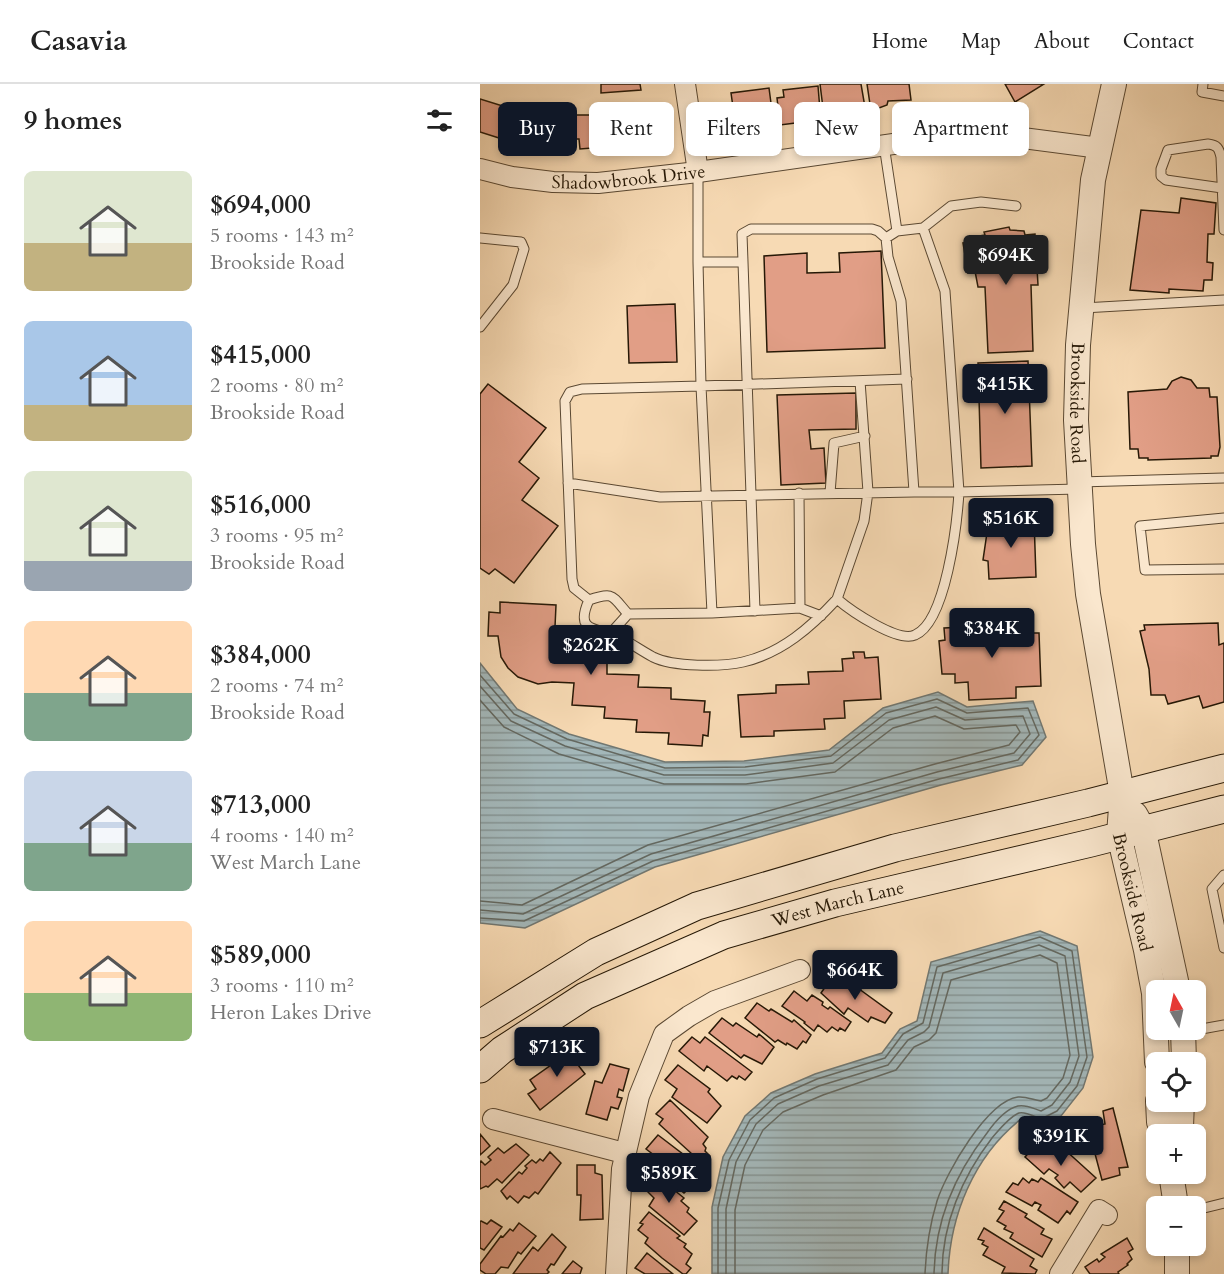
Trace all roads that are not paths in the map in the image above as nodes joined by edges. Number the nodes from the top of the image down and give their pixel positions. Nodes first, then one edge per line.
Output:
1 (685, 84) edge
2 (1114, 84) edge
3 (1203, 84) edge
4 (1224, 96) edge
5 (884, 145) junction
6 (1100, 148) junction
7 (480, 169) edge
8 (698, 172) junction
9 (1222, 188) junction
10 (1016, 206) dead end
11 (923, 228) junction
12 (1224, 230) edge
13 (897, 231) junction
14 (480, 238) edge
15 (886, 238) junction
16 (698, 262) junction
17 (743, 262) junction
18 (1224, 300) edge
19 (1081, 308) junction
20 (480, 327) edge
21 (907, 379) junction
22 (860, 381) junction
23 (747, 385) junction
24 (701, 386) junction
25 (865, 436) junction
26 (1224, 478) edge
27 (568, 483) junction
28 (1080, 485) junction
29 (868, 492) junction
30 (914, 492) junction
31 (959, 492) junction
32 (831, 493) junction
33 (799, 494) junction
34 (750, 495) junction
35 (707, 496) junction
36 (1224, 518) edge
37 (1224, 569) edge
38 (837, 599) junction
39 (589, 600) junction
40 (800, 608) junction
41 (755, 611) junction
42 (712, 613) junction
43 (628, 614) junction
44 (821, 616) junction
45 (609, 634) junction
46 (1224, 768) edge
47 (1122, 794) junction
48 (1224, 809) edge
49 (1131, 832) junction
50 (1224, 875) edge
51 (1224, 948) edge
52 (800, 970) dead end
53 (1175, 980) edge
54 (480, 1024) edge
55 (1224, 1025) edge
56 (1206, 1028) edge
57 (1156, 1052) edge
58 (480, 1069) edge
59 (492, 1119) dead end
60 (624, 1153) junction
61 (1224, 1203) edge
62 (1206, 1208) edge
63 (1107, 1215) dead end
64 (1177, 1256) edge
65 (616, 1274) edge
66 (1060, 1274) edge
67 (1177, 1274) edge

1 - 8 street
2 - 6 street, Brookside Road
3 - 4 lane
5 - 6 street, Shadowbrook Drive
5 - 8 street, Shadowbrook Drive
5 - 13 lane
6 - 19 street, Brookside Road
7 - 8 street, Shadowbrook Drive
8 - 16 lane
9 - 9 lane
9 - 12 lane
10 - 11 lane
11 - 13 lane
11 - 31 lane
13 - 15 lane
14 - 20 lane
15 - 17 lane
15 - 21 lane
16 - 17 lane
16 - 24 lane
17 - 23 lane
18 - 19 lane
19 - 28 street, Brookside Road
21 - 22 lane
21 - 30 lane
22 - 23 lane
22 - 25 lane
23 - 24 lane
23 - 34 lane
24 - 27 lane
24 - 35 lane
25 - 29 lane
25 - 32 lane
26 - 28 lane
27 - 35 lane
27 - 39 lane
28 - 31 lane
28 - 47 street, Brookside Road
29 - 30 lane
29 - 32 lane
29 - 38 lane
30 - 31 lane
31 - 38 lane
32 - 33 lane
33 - 34 lane
33 - 40 lane
34 - 35 lane
34 - 41 lane
35 - 42 lane
36 - 37 lane
38 - 44 lane
39 - 43 lane
39 - 45 lane
40 - 41 lane
40 - 44 lane
41 - 42 lane
42 - 43 lane
43 - 45 lane
44 - 45 lane
46 - 47 main road, West March Lane
47 - 49 street, Brookside Road
47 - 54 main road, West March Lane
48 - 49 main road, West March Lane
49 - 53 street, Brookside Road
49 - 57 street, Brookside Road
49 - 58 main road, West March Lane
50 - 51 lane
52 - 60 street
55 - 56 lane
59 - 60 street
60 - 65 street
61 - 62 lane
63 - 66 street
64 - 67 street

